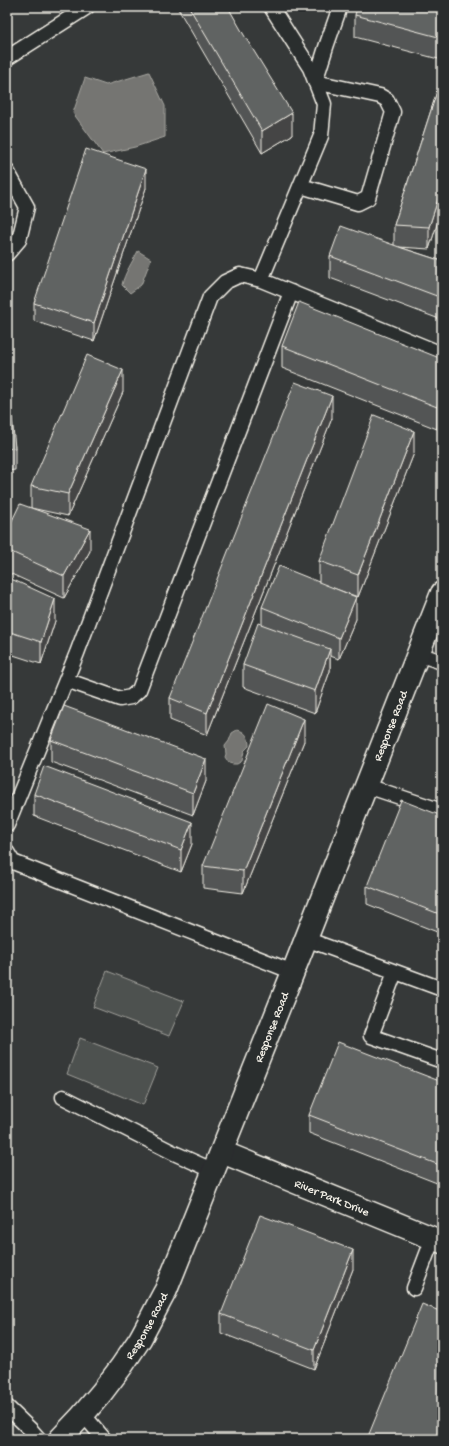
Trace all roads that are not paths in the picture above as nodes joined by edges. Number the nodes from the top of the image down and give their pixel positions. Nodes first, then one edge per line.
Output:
1 (87, 7) edge
2 (271, 7) edge
3 (340, 7) edge
4 (7, 58) edge
5 (315, 82) junction
6 (7, 171) edge
7 (301, 186) junction
8 (7, 254) edge
9 (261, 280) junction
10 (291, 292) junction
11 (442, 354) edge
12 (442, 593) edge
13 (418, 654) junction
14 (442, 662) edge
15 (66, 680) junction
16 (367, 786) junction
17 (442, 811) edge
18 (7, 825) edge
19 (7, 852) edge
20 (306, 939) junction
21 (293, 972) junction
22 (395, 972) junction
23 (442, 989) edge
24 (442, 1061) edge
25 (63, 1097) dead end
26 (218, 1161) junction
27 (437, 1240) edge
28 (414, 1288) dead end
29 (7, 1407) edge
30 (83, 1414) junction
31 (39, 1439) edge
32 (60, 1439) edge
33 (104, 1439) edge

1 - 4 lane
2 - 5 lane
3 - 5 lane
5 - 7 lane
5 - 7 lane
6 - 8 lane
7 - 9 lane
9 - 10 lane
9 - 15 lane
10 - 11 lane
10 - 15 lane
12 - 13 street, Response Road
13 - 14 lane
13 - 16 street, Response Road
15 - 18 lane
16 - 17 lane
16 - 20 street, Response Road
19 - 21 lane
20 - 21 street, Response Road
20 - 22 lane
21 - 26 street, Response Road
22 - 23 lane
22 - 24 lane
25 - 26 lane
26 - 27 street, River Park Drive
26 - 30 street, Response Road
27 - 28 lane
29 - 31 lane
30 - 32 street, Response Road
30 - 33 lane

